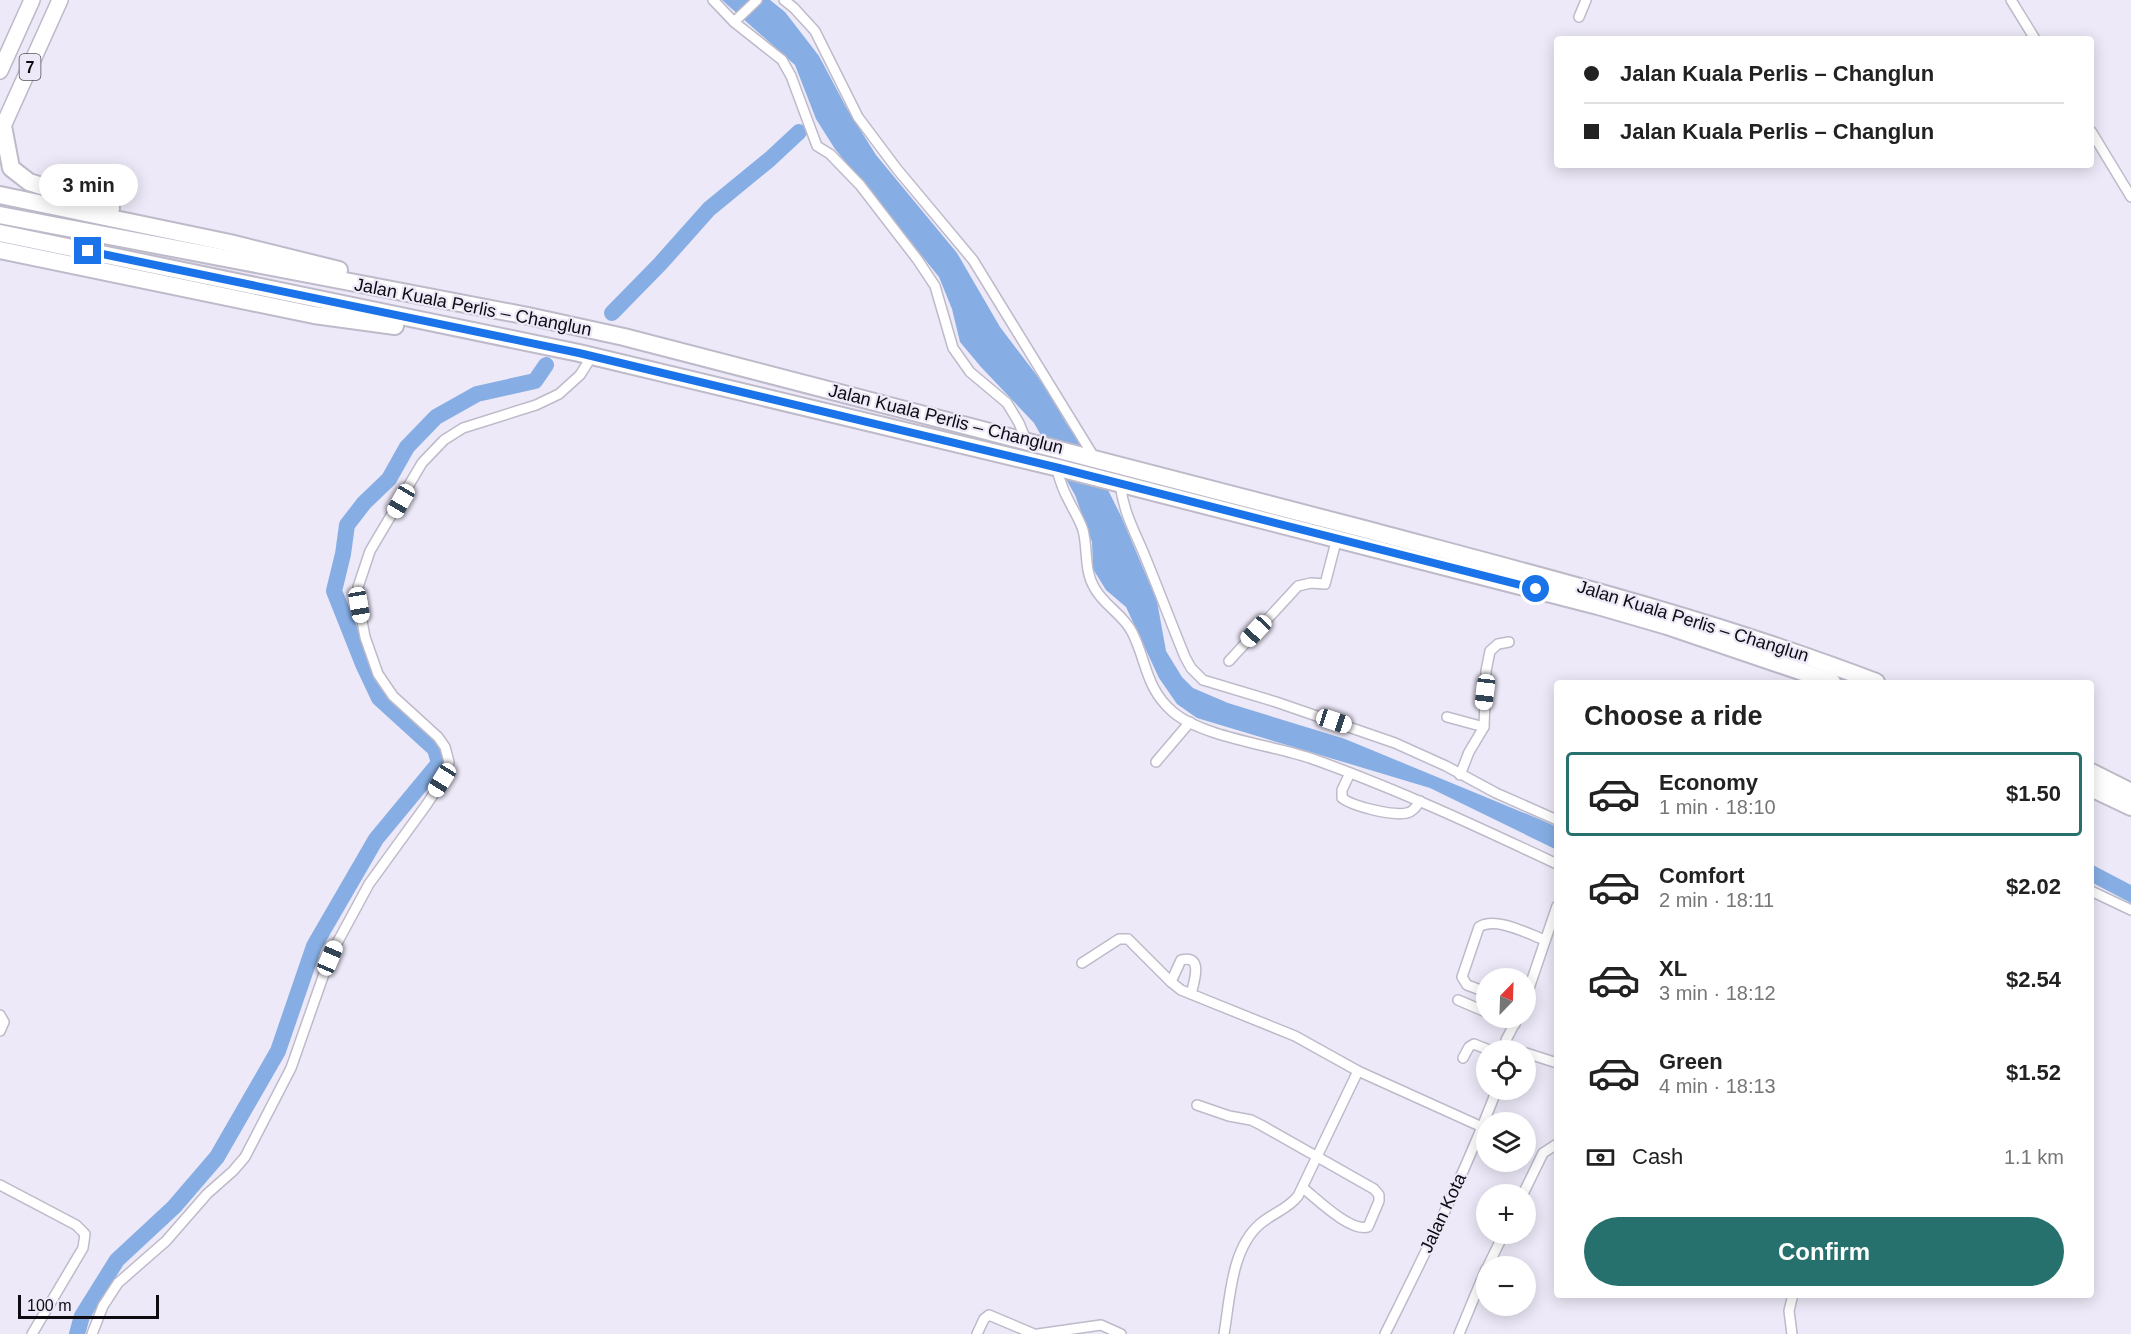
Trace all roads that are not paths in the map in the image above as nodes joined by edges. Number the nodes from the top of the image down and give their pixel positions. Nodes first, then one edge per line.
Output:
1 (32, 0) edge
2 (60, 0) edge
3 (712, 0) edge
4 (757, 0) edge
5 (784, 0) edge
6 (1586, 0) edge
7 (2011, 0) edge
8 (1579, 16) dead end
9 (737, 20) junction
10 (2033, 36) edge
11 (0, 71) edge
12 (2, 130) edge
13 (2094, 136) edge
14 (0, 195) edge
15 (2131, 197) edge
16 (0, 215) edge
17 (0, 233) edge
18 (230, 243) junction
19 (0, 250) edge
20 (29, 256) junction
21 (0, 257) edge
22 (518, 314) junction
23 (544, 347) junction
24 (586, 355) junction
25 (1028, 440) junction
26 (1093, 457) junction
27 (1057, 467) junction
28 (1116, 483) junction
29 (1336, 538) junction
30 (1509, 642) dead end
31 (1229, 661) dead end
32 (1826, 680) edge
33 (1871, 680) edge
34 (1448, 717) dead end
35 (1190, 722) junction
36 (1484, 727) junction
37 (1156, 762) dead end
38 (1350, 773) junction
39 (2094, 773) edge
40 (2094, 774) edge
41 (1460, 775) junction
42 (2131, 786) edge
43 (2094, 789) edge
44 (2131, 792) edge
45 (1420, 801) junction
46 (2131, 807) edge
47 (1554, 819) edge
48 (1554, 863) edge
49 (2094, 892) edge
50 (2131, 910) edge
51 (1554, 914) edge
52 (1545, 940) junction
53 (1082, 963) dead end
54 (1536, 968) edge
55 (1171, 982) junction
56 (1476, 989) edge
57 (1191, 994) junction
58 (1458, 1000) dead end
59 (1476, 1008) edge
60 (0, 1015) edge
61 (0, 1031) edge
62 (1476, 1045) edge
63 (1536, 1056) edge
64 (1463, 1058) dead end
65 (1554, 1062) edge
66 (1358, 1071) junction
67 (1197, 1105) dead end
68 (1476, 1124) edge
69 (1476, 1140) edge
70 (1554, 1146) edge
71 (1317, 1158) junction
72 (1528, 1184) edge
73 (1303, 1188) junction
74 (2, 1190) edge
75 (1476, 1294) edge
76 (1792, 1298) edge
77 (32, 1334) edge
78 (92, 1334) edge
79 (977, 1334) edge
80 (1036, 1334) edge
81 (1121, 1334) edge
82 (1224, 1334) edge
83 (1385, 1334) edge
84 (1459, 1334) edge
85 (1792, 1334) edge

1 - 11 main road, 7
2 - 12 main road, 7
3 - 9 street
4 - 9 street
5 - 26 street
6 - 8 street
7 - 10 street
9 - 25 street
12 - 18 highway
13 - 15 street
14 - 18 highway
16 - 22 highway, Jalan Kuala Perlis – Changlun
17 - 23 highway, Jalan Kuala Perlis – Changlun
18 - 22 highway
19 - 20 highway
20 - 21 highway
20 - 23 highway
22 - 25 highway, Jalan Kuala Perlis – Changlun
23 - 24 highway, Jalan Kuala Perlis – Changlun
24 - 27 highway, Jalan Kuala Perlis – Changlun
24 - 78 street
25 - 26 highway, Jalan Kuala Perlis – Changlun
26 - 33 highway, Jalan Kuala Perlis – Changlun
27 - 28 highway, Jalan Kuala Perlis – Changlun
27 - 35 street
28 - 29 highway, Jalan Kuala Perlis – Changlun
28 - 41 street
29 - 31 street
29 - 32 highway, Jalan Kuala Perlis – Changlun
30 - 36 street
34 - 36 street
35 - 37 street
35 - 38 street
36 - 41 street
38 - 45 street
38 - 45 street
39 - 42 highway
40 - 44 highway
41 - 47 street
43 - 46 highway
45 - 48 street
49 - 50 street
51 - 52 street
52 - 54 street
52 - 56 street
53 - 55 street
55 - 57 street
55 - 57 street
57 - 66 street
58 - 59 street
60 - 61 street
62 - 64 street
63 - 65 street
66 - 68 street
66 - 71 street
67 - 71 street
69 - 83 street, Jalan Kota
70 - 72 street
71 - 73 street
71 - 73 street
73 - 82 street
74 - 77 street
75 - 84 street
76 - 85 street
79 - 80 street
80 - 81 street

